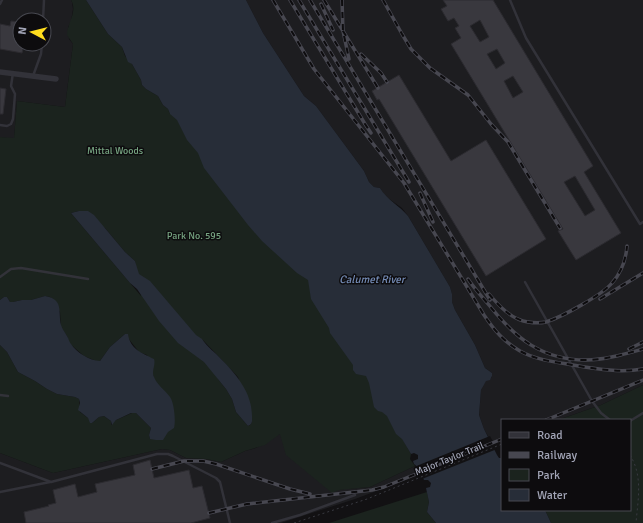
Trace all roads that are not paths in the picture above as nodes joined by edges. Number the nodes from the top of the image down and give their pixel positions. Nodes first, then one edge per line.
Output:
1 (2, 0) edge
2 (44, 0) edge
3 (510, 0) edge
4 (0, 4) edge
5 (43, 12) edge
6 (41, 52) edge
7 (0, 72) edge
8 (13, 73) junction
9 (33, 76) junction
10 (56, 79) dead end
11 (0, 126) edge
12 (643, 222) edge
13 (0, 277) edge
14 (88, 279) dead end
15 (525, 282) dead end
16 (0, 395) edge
17 (8, 396) dead end
18 (643, 414) edge
19 (609, 419) edge
20 (631, 420) edge
21 (0, 463) edge
22 (51, 482) junction
23 (0, 492) edge
24 (355, 495) dead end
25 (230, 523) edge
26 (272, 523) edge

1 - 4 lane
2 - 5 lane
3 - 12 lane
6 - 9 lane
7 - 8 street
8 - 9 street
8 - 11 lane
9 - 10 street
13 - 14 lane
15 - 19 lane
16 - 17 lane
18 - 20 lane
21 - 22 lane
22 - 23 lane
22 - 25 lane
24 - 26 lane

